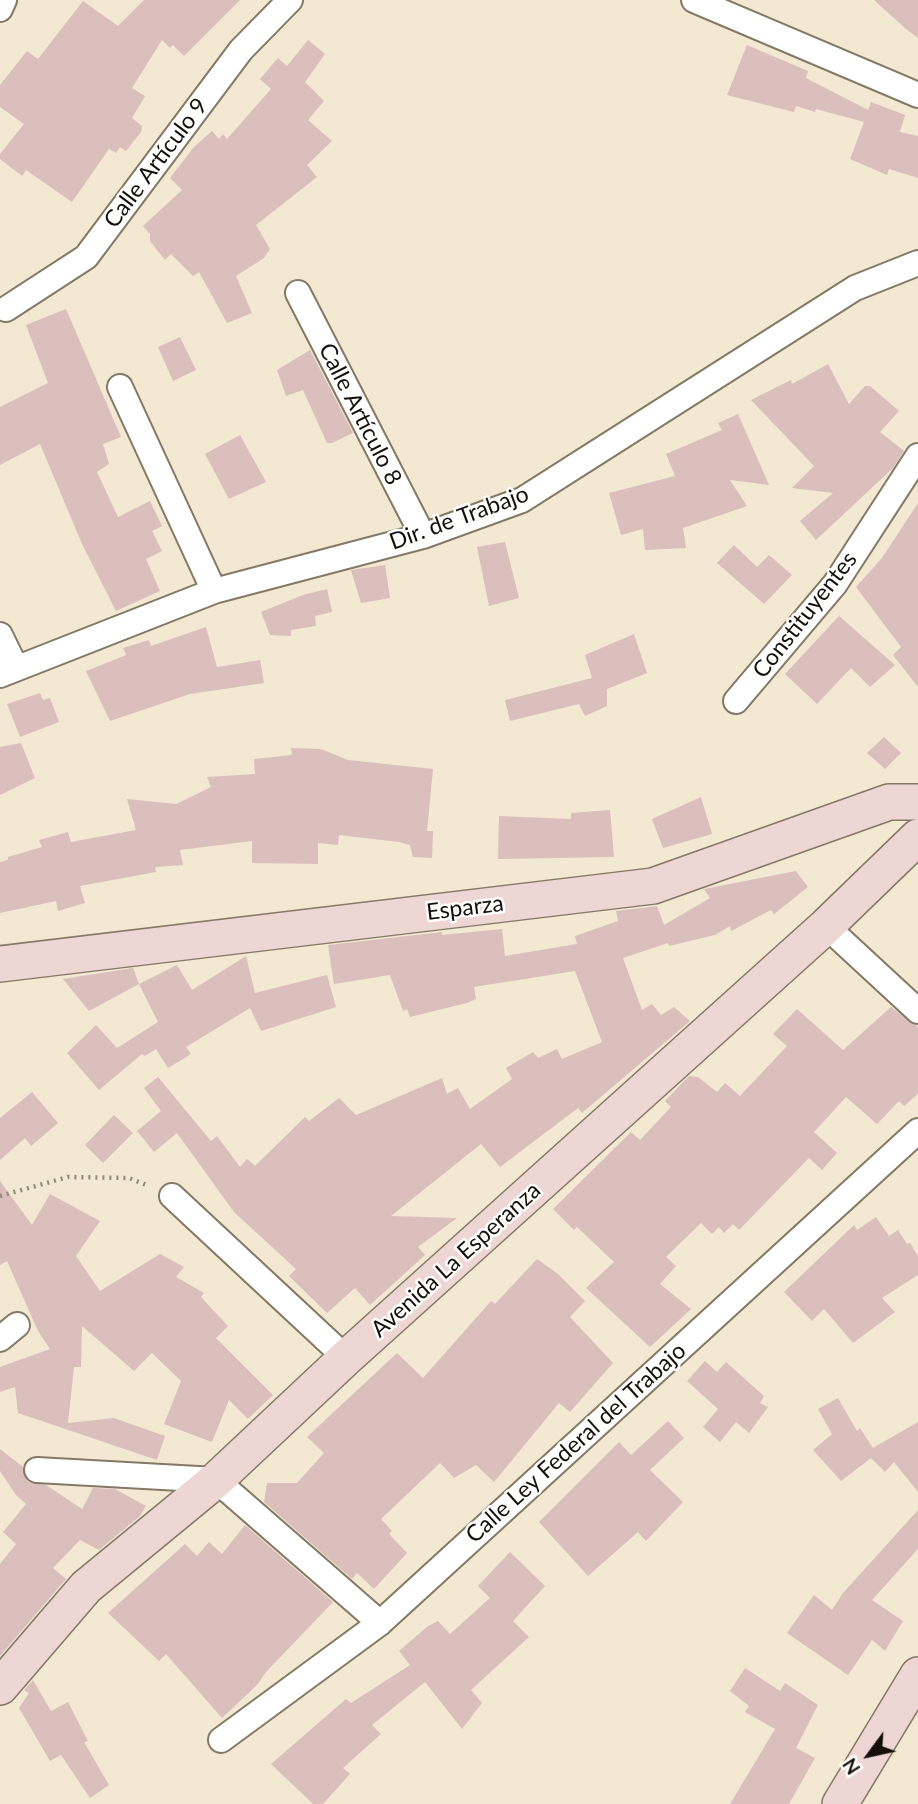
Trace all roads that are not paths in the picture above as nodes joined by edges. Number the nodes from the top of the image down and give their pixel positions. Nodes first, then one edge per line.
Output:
1 (4, 0) edge
2 (290, 0) edge
3 (694, 0) edge
4 (0, 9) edge
5 (918, 95) edge
6 (918, 263) edge
7 (298, 293) dead end
8 (6, 309) dead end
9 (120, 387) dead end
10 (918, 456) edge
11 (423, 536) junction
12 (214, 591) junction
13 (0, 635) edge
14 (8, 671) edge
15 (736, 701) dead end
16 (918, 802) edge
17 (918, 837) edge
18 (826, 926) junction
19 (0, 964) edge
20 (918, 1010) edge
21 (918, 1131) edge
22 (172, 1196) road end
23 (346, 1358) junction
24 (37, 1470) dead end
25 (216, 1480) junction
26 (380, 1623) junction
27 (918, 1675) edge
28 (0, 1687) edge
29 (221, 1740) dead end
30 (840, 1804) edge

1 - 4 street
2 - 8 street, Calle Artículo 9
3 - 5 street
6 - 11 street, Dir. de Trabajo
7 - 11 street, Calle Artículo 8
9 - 12 street
10 - 15 street, Constituyentes
11 - 12 street, Dir. de Trabajo
12 - 14 street, Dir. de Trabajo
13 - 14 street
16 - 19 street, Esparza
17 - 18 street, Avenida La Esperanza
18 - 20 street
18 - 23 street, Avenida La Esperanza
21 - 26 street, Calle Ley Federal del Trabajo
22 - 23 street
23 - 25 street, Avenida La Esperanza
24 - 25 street
25 - 26 street
25 - 28 street, Avenida La Esperanza
26 - 29 street, Calle Ley Federal del Trabajo
27 - 30 street

